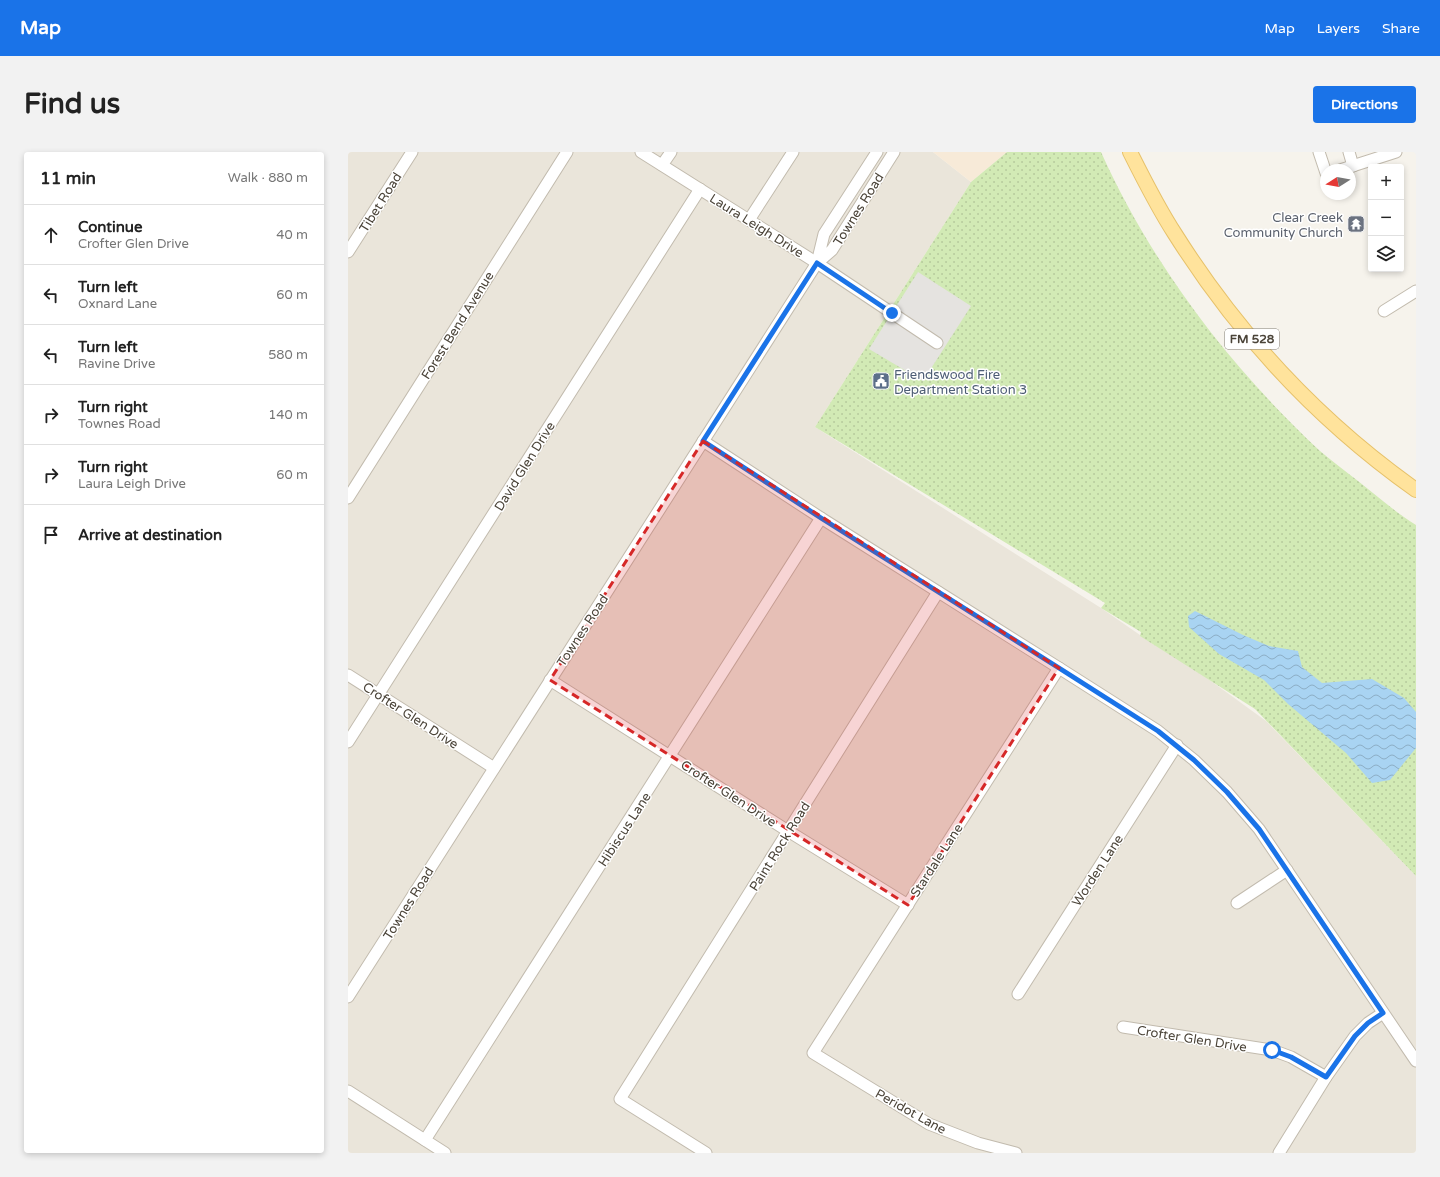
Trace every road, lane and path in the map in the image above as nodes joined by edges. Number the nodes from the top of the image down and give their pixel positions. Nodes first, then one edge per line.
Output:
1 (412, 152) edge
2 (567, 152) edge
3 (641, 152) edge
4 (671, 152) edge
5 (793, 152) edge
6 (876, 152) edge
7 (894, 152) edge
8 (1130, 152) edge
9 (1320, 152) edge
10 (1349, 152) edge
11 (1396, 152) edge
12 (1324, 164) edge
13 (1352, 164) edge
14 (1356, 165) edge
15 (662, 166) junction
16 (700, 189) junction
17 (749, 220) junction
18 (348, 252) edge
19 (817, 263) junction
20 (1416, 291) edge
21 (1384, 311) dead end
22 (937, 343) dead end
23 (703, 441) junction
24 (1416, 490) edge
25 (348, 498) edge
26 (821, 518) junction
27 (938, 592) junction
28 (1059, 668) junction
29 (348, 675) edge
30 (550, 680) junction
31 (379, 694) junction
32 (348, 742) edge
33 (1177, 745) junction
34 (670, 756) junction
35 (494, 768) junction
36 (788, 831) junction
37 (1287, 870) junction
38 (1237, 903) dead end
39 (908, 905) junction
40 (1018, 994) dead end
41 (348, 997) edge
42 (1383, 1013) junction
43 (1124, 1027) dead end
44 (813, 1053) joint
45 (1416, 1061) edge
46 (1326, 1077) junction
47 (348, 1091) edge
48 (425, 1140) junction
49 (445, 1153) edge
50 (706, 1153) edge
51 (1016, 1153) edge
52 (1279, 1153) edge

1 - 18 street, Tibet Road
2 - 25 street, Forest Bend Avenue
3 - 15 street, Laura Leigh Drive
4 - 15 street
5 - 17 street
6 - 19 street, Townes Road
7 - 19 street, Townes Road
8 - 24 main road, FM 528
9 - 12 street
10 - 13 street
11 - 14 street
15 - 16 street, Laura Leigh Drive
16 - 17 street, Laura Leigh Drive
16 - 31 street, David Glen Drive
17 - 19 street, Laura Leigh Drive
19 - 22 street, Laura Leigh Drive
19 - 23 street, Townes Road
20 - 21 street
23 - 26 street
23 - 30 street, Townes Road
26 - 27 street
26 - 34 street, Hibiscus Lane
27 - 28 street
27 - 36 street, Paint Rock Road
28 - 33 street
28 - 39 street, Stardale Lane
29 - 31 street, Crofter Glen Drive
30 - 34 street, Crofter Glen Drive
30 - 35 street, Townes Road
31 - 32 street, David Glen Drive
31 - 35 street, Crofter Glen Drive
33 - 37 street
33 - 40 street, Worden Lane
34 - 36 street, Crofter Glen Drive
34 - 48 street, Hibiscus Lane
35 - 41 street, Townes Road
36 - 39 street, Crofter Glen Drive
36 - 50 street, Paint Rock Road
37 - 38 street
37 - 42 street
39 - 44 street, Stardale Lane
42 - 45 street
42 - 46 street
43 - 46 street, Crofter Glen Drive
44 - 51 street, Peridot Lane
46 - 52 street
47 - 48 street
48 - 49 street

